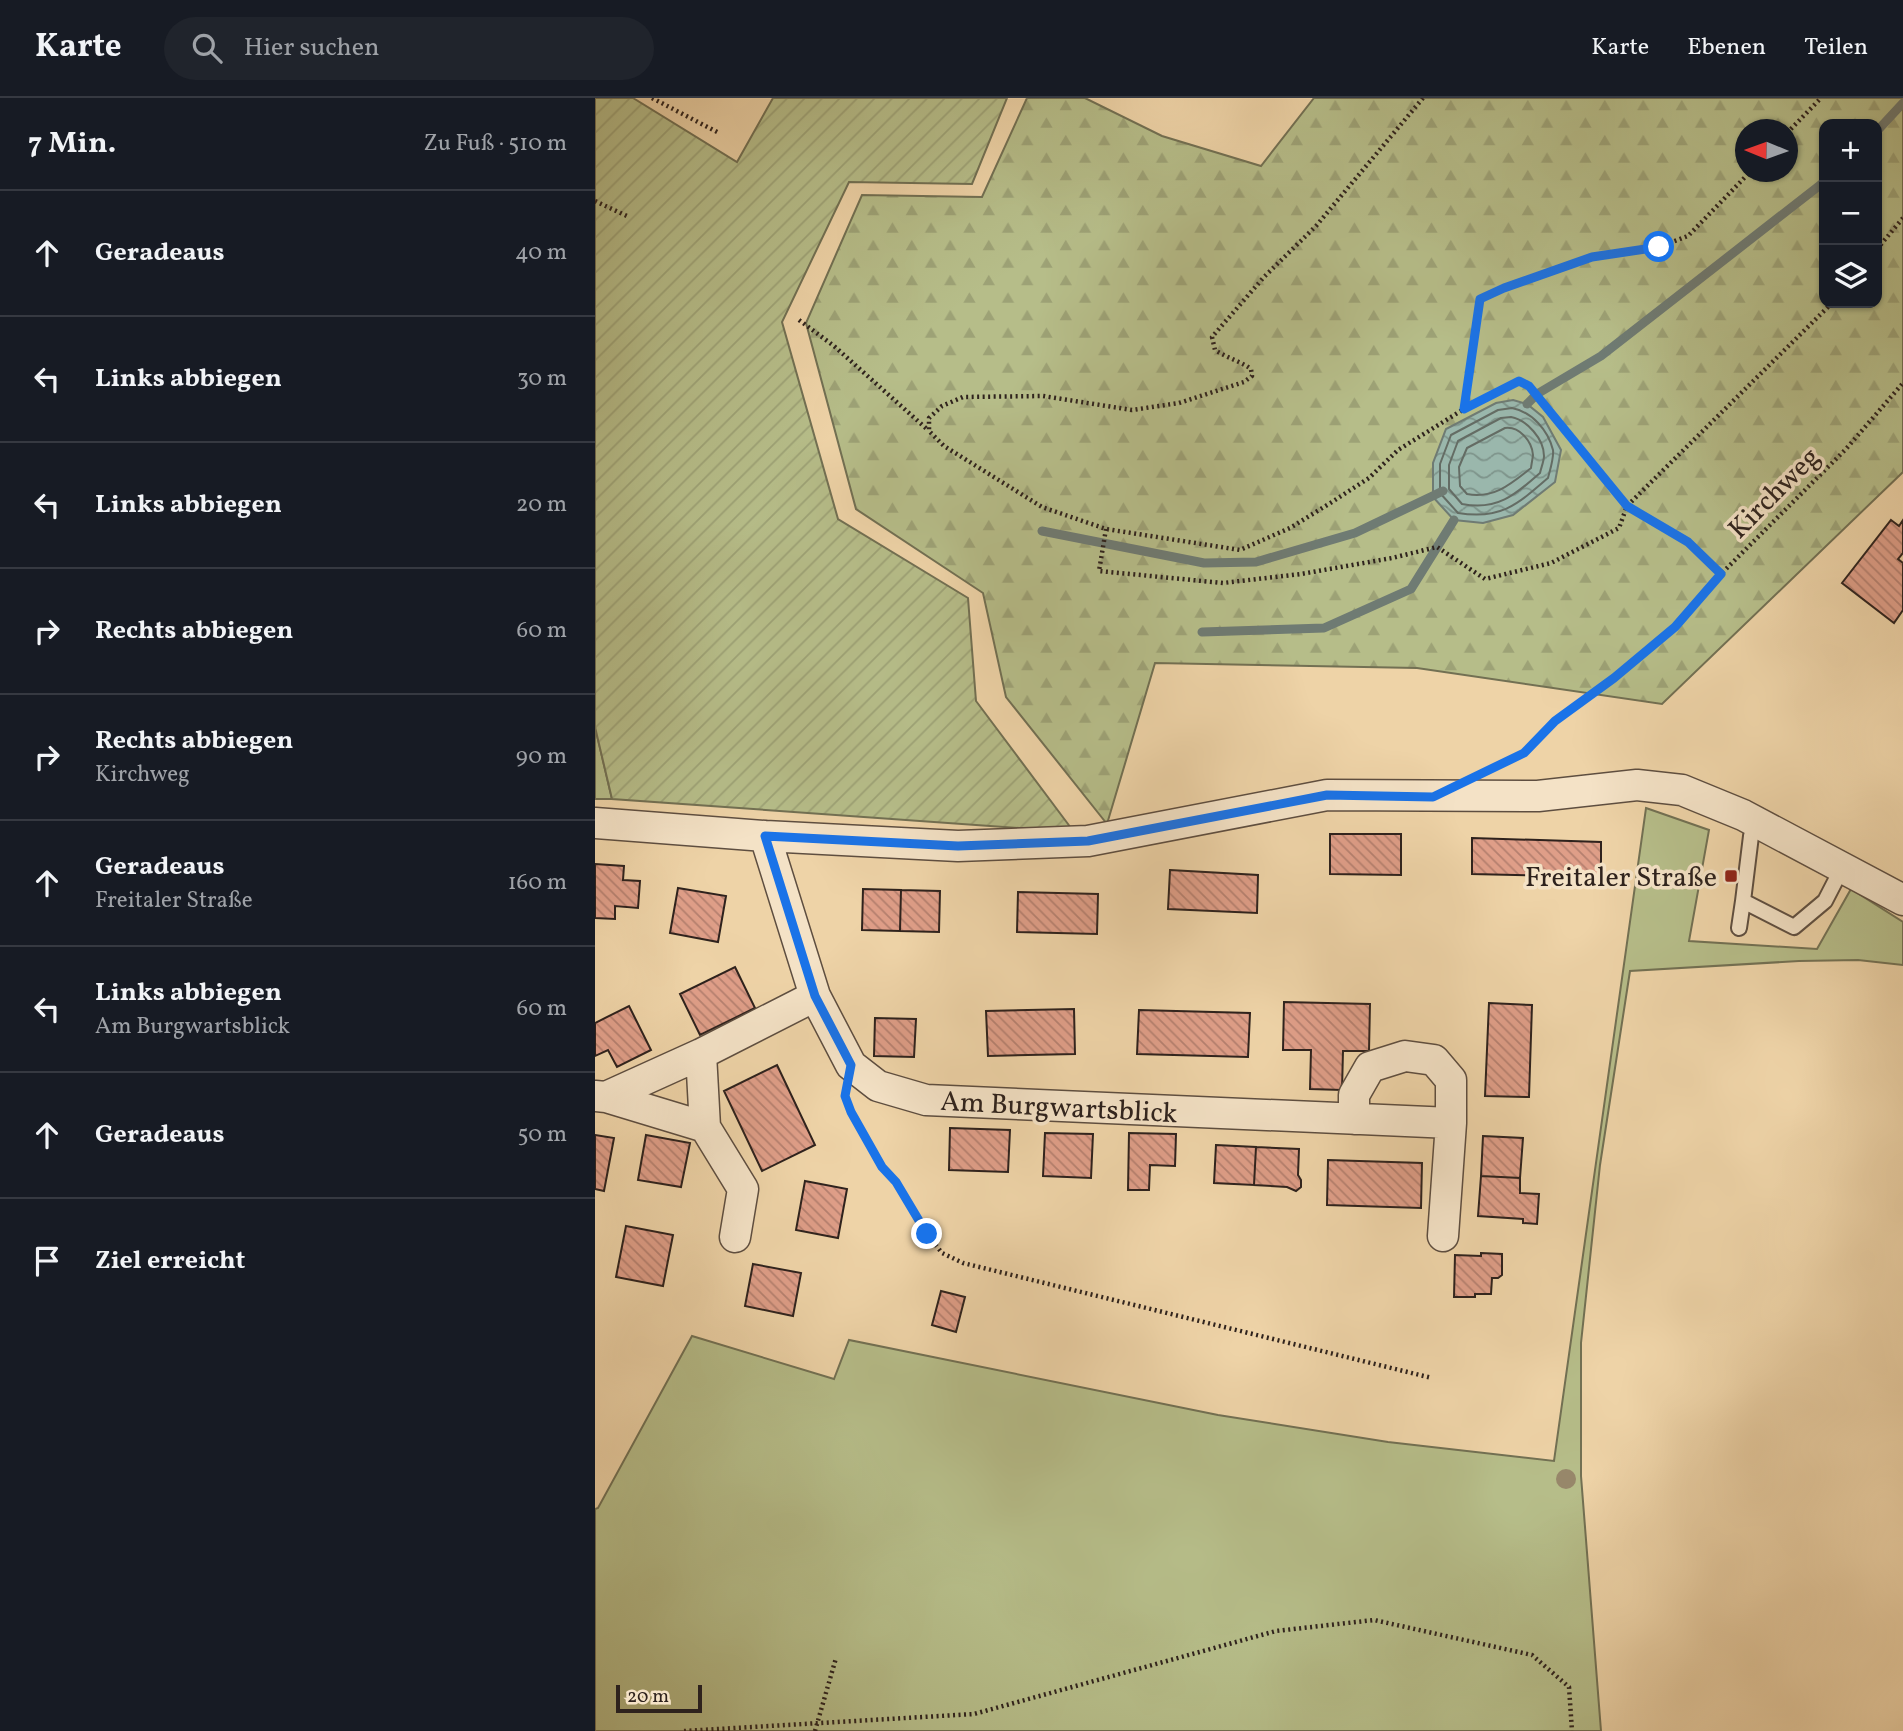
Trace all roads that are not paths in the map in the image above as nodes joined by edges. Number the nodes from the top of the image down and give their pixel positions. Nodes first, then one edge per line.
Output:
1 (595, 823) edge
2 (1757, 823) junction
3 (765, 836) junction
4 (1842, 868) junction
5 (1903, 900) edge
6 (1743, 901) junction
7 (1739, 928) dead end
8 (815, 996) junction
9 (701, 1055) junction
10 (600, 1097) edge
11 (1354, 1119) junction
12 (1451, 1123) junction
13 (705, 1127) junction
14 (1443, 1236) dead end
15 (734, 1237) dead end

1 - 3 street
2 - 3 street
2 - 4 street
2 - 6 lane
3 - 8 street, Am Burgwartsblick
4 - 5 street
4 - 6 lane
6 - 7 lane
8 - 9 street
8 - 11 street, Am Burgwartsblick
9 - 10 street
9 - 13 street
10 - 13 street
11 - 12 street, Am Burgwartsblick
11 - 12 street
12 - 14 street
13 - 15 street

